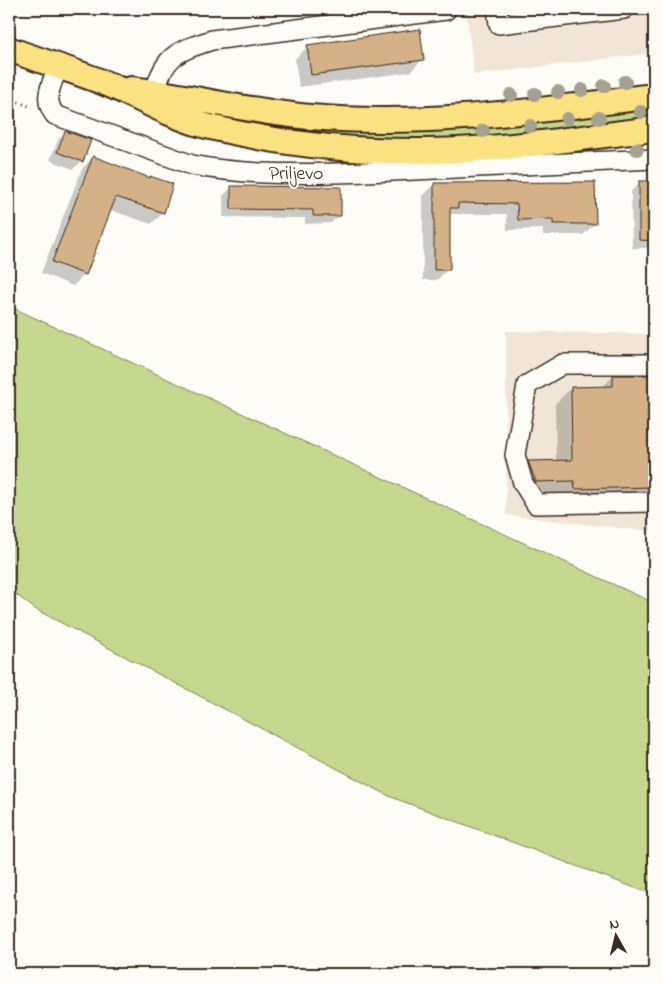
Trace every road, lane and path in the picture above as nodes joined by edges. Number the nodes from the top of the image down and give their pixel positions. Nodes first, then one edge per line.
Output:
1 (497, 9) edge
2 (624, 9) edge
3 (446, 10) edge
4 (9, 49) edge
5 (58, 67) junction
6 (112, 86) junction
7 (155, 92) junction
8 (654, 96) edge
9 (654, 129) edge
10 (654, 159) edge
11 (654, 364) edge
12 (654, 502) edge

1 - 2 street
3 - 7 street
4 - 5 main road
5 - 6 main road, Priljevo
5 - 10 street, Priljevo
6 - 7 main road, Priljevo
6 - 9 main road, Priljevo
7 - 8 main road, Priljevo
11 - 12 street

